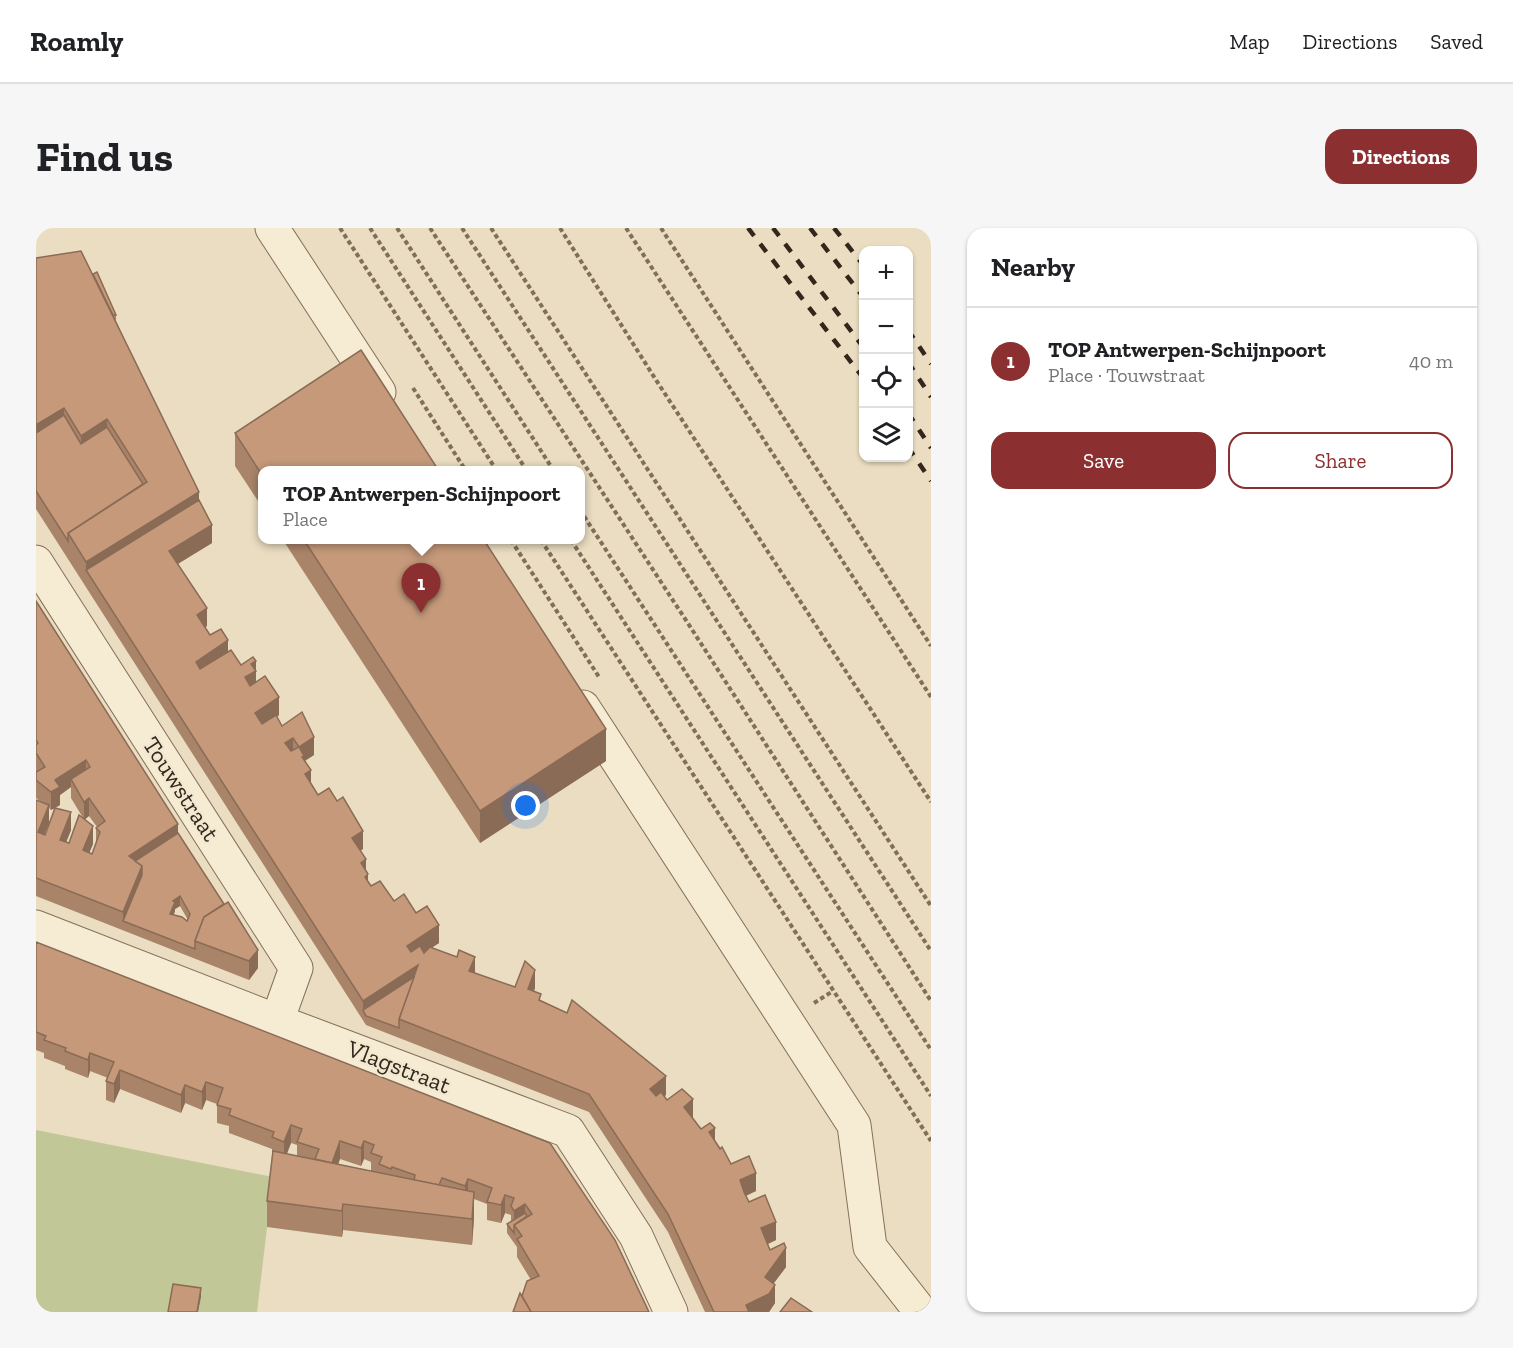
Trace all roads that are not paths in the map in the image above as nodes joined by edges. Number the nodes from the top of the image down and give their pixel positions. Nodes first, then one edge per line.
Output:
1 (272, 228) edge
2 (394, 415) edge
3 (36, 562) edge
4 (570, 687) edge
5 (36, 927) edge
6 (277, 1021) junction
7 (671, 1312) edge
8 (921, 1312) edge

1 - 2 street
3 - 6 street, Touwstraat
4 - 8 street
5 - 6 street, Vlagstraat
6 - 7 street, Vlagstraat

